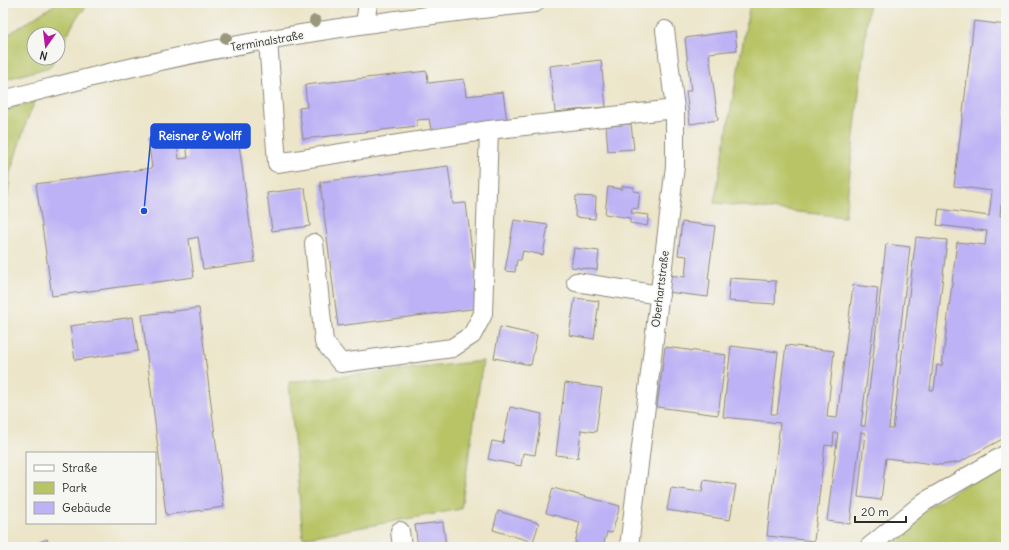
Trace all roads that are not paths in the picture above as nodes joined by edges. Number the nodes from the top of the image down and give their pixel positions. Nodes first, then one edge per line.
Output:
1 (368, 3) edge
2 (535, 3) edge
3 (365, 24) junction
4 (665, 30) dead end
5 (268, 40) junction
6 (3, 100) edge
7 (675, 109) junction
8 (489, 130) junction
9 (314, 243) dead end
10 (576, 282) dead end
11 (660, 295) junction
12 (1006, 454) edge
13 (629, 547) edge
14 (869, 547) edge

1 - 3 street
2 - 3 street, Terminalstraße
3 - 5 street, Terminalstraße
4 - 7 street, Oberhartstraße
5 - 6 street, Terminalstraße
5 - 8 street
7 - 8 street
7 - 11 street, Oberhartstraße
8 - 9 street
10 - 11 street
11 - 13 street, Oberhartstraße
12 - 14 street

